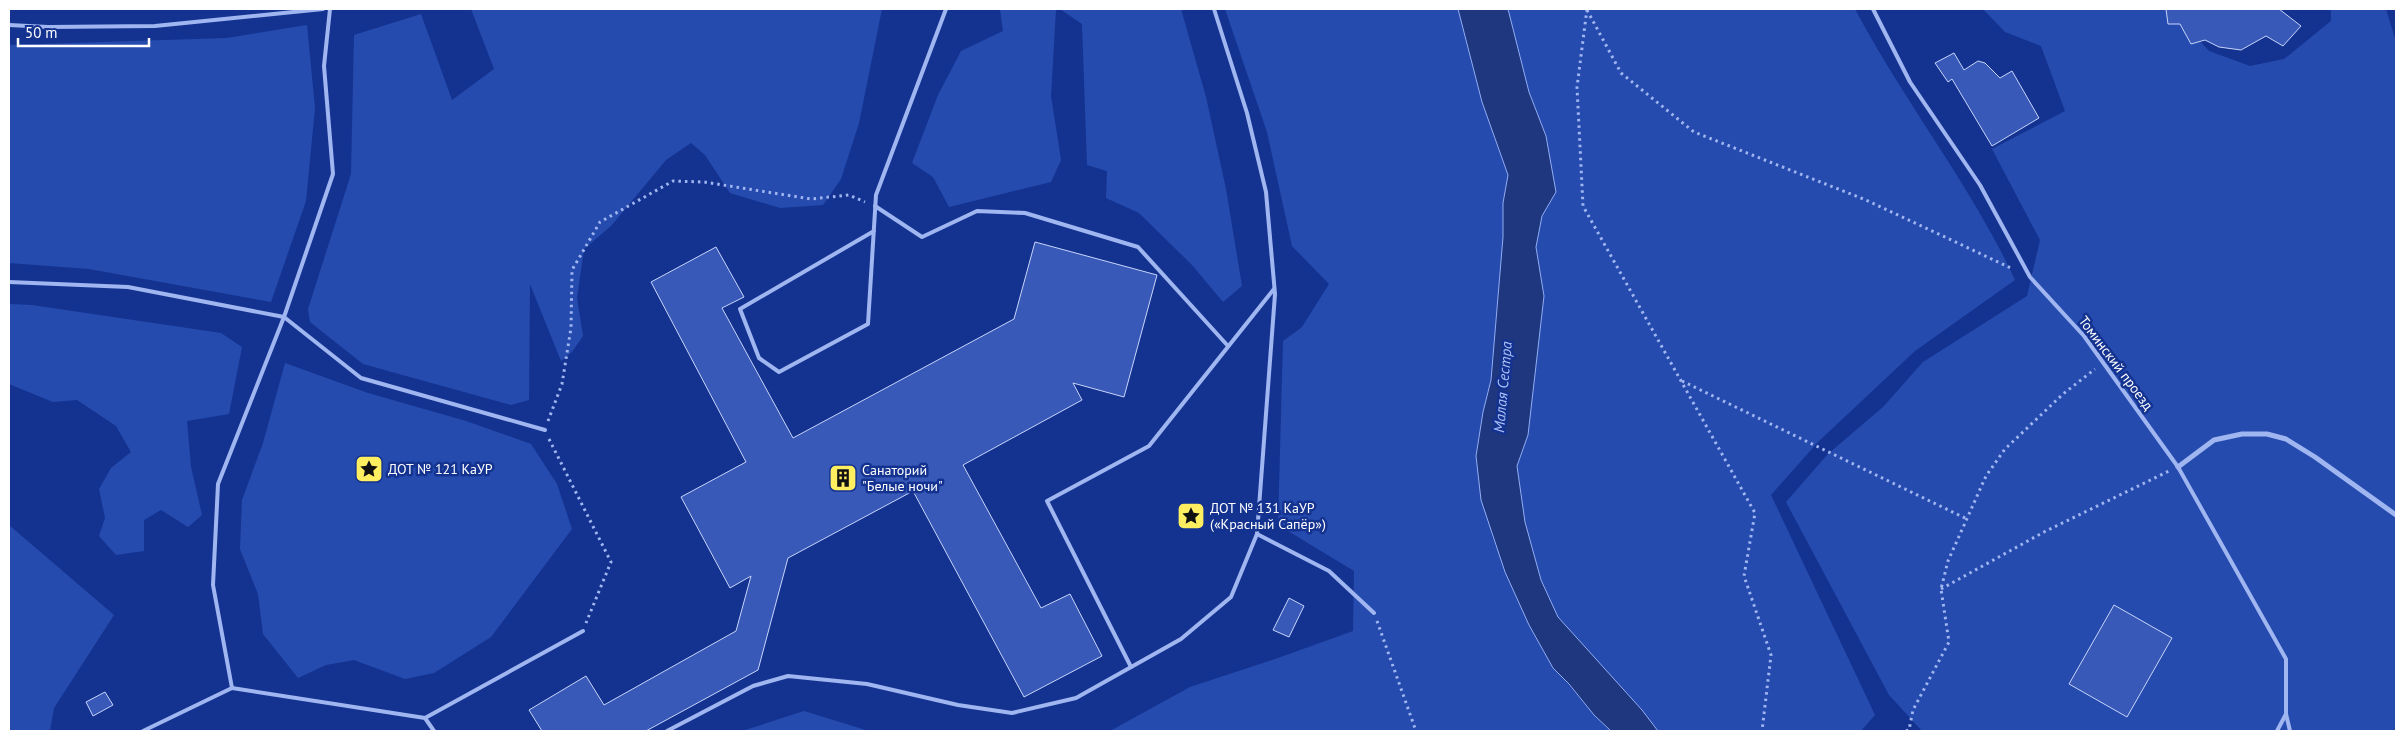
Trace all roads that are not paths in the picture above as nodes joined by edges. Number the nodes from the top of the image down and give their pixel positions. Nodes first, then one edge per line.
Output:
1 (323, 9) edge
2 (330, 9) edge
3 (946, 9) edge
4 (1214, 9) edge
5 (1873, 9) edge
6 (9, 25) edge
7 (875, 206) junction
8 (874, 231) junction
9 (9, 282) edge
10 (1275, 288) junction
11 (284, 317) junction
12 (1228, 346) junction
13 (545, 430) road end
14 (2178, 467) junction
15 (2396, 515) edge
16 (1257, 534) junction
17 (1374, 614) road end
18 (583, 631) road end
19 (1131, 667) junction
20 (232, 688) junction
21 (2286, 714) junction
22 (425, 718) junction
23 (143, 731) edge
24 (434, 731) edge
25 (667, 731) edge
26 (2277, 731) edge
27 (2290, 731) edge

1 - 6 lane
2 - 11 lane
3 - 7 lane
4 - 10 lane
5 - 14 lane, Томинский проезд
7 - 8 lane
7 - 12 lane
8 - 8 lane
9 - 11 lane
10 - 12 lane
10 - 16 lane
11 - 13 lane
11 - 20 lane
12 - 19 lane
14 - 15 street
14 - 21 lane, Томинский проезд
16 - 17 lane
16 - 19 lane
18 - 22 lane
19 - 25 lane
20 - 22 lane
20 - 23 lane
21 - 26 lane
21 - 27 lane
22 - 24 lane

